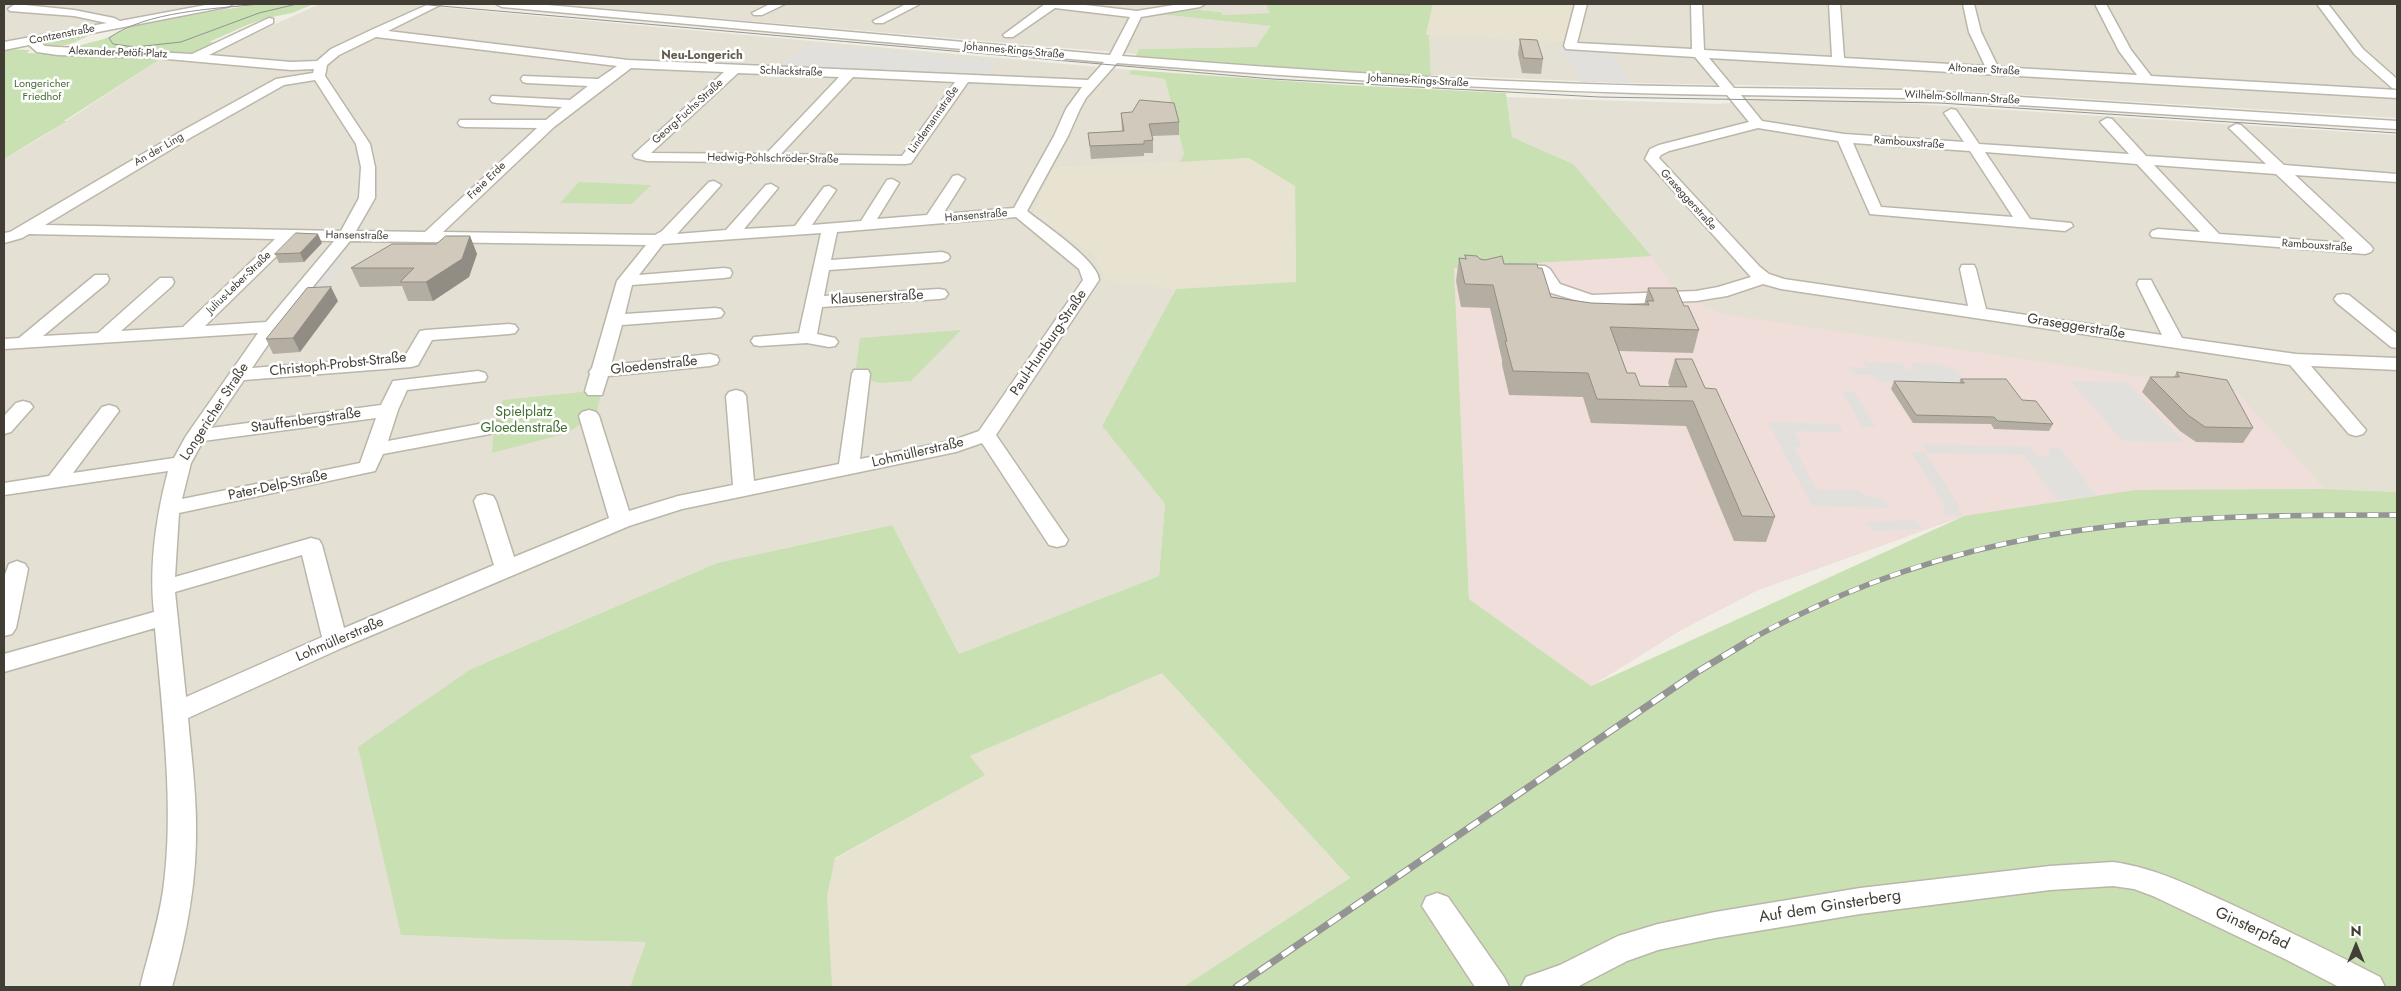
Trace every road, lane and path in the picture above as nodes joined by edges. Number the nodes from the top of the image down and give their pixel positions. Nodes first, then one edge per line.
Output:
1 (227, 4) edge
2 (412, 4) edge
3 (437, 4) edge
4 (502, 4) edge
5 (779, 4) edge
6 (914, 4) edge
7 (1050, 4) edge
8 (1054, 4) edge
9 (1200, 4) edge
10 (1581, 4) edge
11 (1697, 4) edge
12 (1835, 4) edge
13 (1969, 4) edge
14 (2101, 4) edge
15 (2322, 4) edge
16 (514, 5) edge
17 (1076, 5) edge
18 (13, 9) edge
19 (758, 13) dead end
20 (1137, 14) junction
21 (269, 21) dead end
22 (879, 21) dead end
23 (120, 23) junction
24 (99, 28) joint
25 (372, 33) junction
26 (1009, 36) dead end
27 (36, 45) junction
28 (4, 46) edge
29 (1698, 53) junction
30 (195, 57) junction
31 (1114, 59) junction
32 (1838, 61) junction
33 (628, 64) junction
34 (735, 69) junction
35 (320, 70) junction
36 (1993, 70) junction
37 (2382, 73) junction
38 (849, 74) junction
39 (2397, 75) edge
40 (527, 79) dead end
41 (2147, 79) junction
42 (963, 80) junction
43 (598, 83) junction
44 (1091, 84) junction
45 (2397, 85) edge
46 (1527, 86) joint
47 (1730, 91) junction
48 (2397, 94) edge
49 (497, 99) dead end
50 (573, 104) junction
51 (1951, 113) dead end
52 (2107, 122) dead end
53 (465, 123) dead end
54 (547, 124) junction
55 (1758, 124) junction
56 (2397, 125) edge
57 (2236, 128) dead end
58 (1844, 138) junction
59 (1974, 148) junction
60 (640, 155) joint
61 (770, 158) junction
62 (2141, 159) junction
63 (906, 160) joint
64 (2281, 170) junction
65 (2397, 178) edge
66 (958, 179) dead end
67 (892, 183) dead end
68 (714, 185) dead end
69 (771, 188) dead end
70 (829, 190) dead end
71 (1019, 212) junction
72 (932, 219) junction
73 (2026, 223) junction
74 (866, 225) junction
75 (2065, 226) dead end
76 (830, 228) junction
77 (26, 229) junction
78 (800, 230) junction
79 (2158, 234) dead end
80 (289, 235) junction
81 (731, 235) junction
82 (346, 236) junction
83 (4, 238) edge
84 (428, 238) junction
85 (2214, 238) junction
86 (658, 240) junction
87 (942, 257) dead end
88 (823, 266) junction
89 (1968, 269) dead end
90 (1495, 270) edge
91 (724, 273) dead end
92 (1763, 278) junction
93 (101, 279) dead end
94 (625, 281) junction
95 (166, 282) dead end
96 (2145, 284) dead end
97 (939, 294) dead end
98 (2343, 299) dead end
99 (815, 302) junction
100 (1978, 312) junction
101 (715, 313) dead end
102 (614, 320) junction
103 (271, 327) junction
104 (509, 329) dead end
105 (188, 332) junction
106 (104, 337) junction
107 (807, 338) junction
108 (760, 341) dead end
109 (25, 342) junction
110 (829, 342) dead end
111 (2174, 342) junction
112 (2397, 343) edge
113 (4, 344) edge
114 (710, 360) dead end
115 (2296, 360) junction
116 (411, 361) junction
117 (2397, 364) edge
118 (598, 372) junction
119 (861, 374) dead end
120 (237, 375) junction
121 (478, 378) dead end
122 (400, 385) junction
123 (595, 391) dead end
124 (736, 396) dead end
125 (23, 407) dead end
126 (388, 410) junction
127 (109, 411) dead end
128 (589, 416) dead end
129 (495, 427) dead end
130 (4, 428) edge
131 (2356, 430) dead end
132 (986, 435) junction
133 (196, 436) junction
134 (375, 450) junction
135 (181, 463) junction
136 (849, 468) junction
137 (56, 481) junction
138 (4, 488) edge
139 (744, 489) junction
140 (485, 502) dead end
141 (169, 508) junction
142 (621, 521) junction
143 (1057, 540) dead end
144 (17, 569) dead end
145 (506, 570) junction
146 (163, 588) junction
147 (166, 617) junction
148 (4, 628) edge
149 (335, 641) junction
150 (4, 663) edge
151 (175, 713) junction
152 (2134, 877) joint
153 (1437, 906) dead end
154 (156, 987) edge
155 (1493, 987) edge
156 (1537, 987) edge
157 (2368, 987) edge

1 - 23 street, Contzenstraße
2 - 25 street
3 - 25 street
4 - 16 street, Johannes-Rings-Straße
5 - 19 street
6 - 22 street
7 - 8 street
8 - 17 street
8 - 26 street
9 - 20 street
10 - 29 street, Altonaer Straße
11 - 29 street
12 - 32 street
13 - 36 street
14 - 41 street
15 - 37 street
16 - 31 street, Johannes-Rings-Straße
17 - 20 street
18 - 23 street, Contzenstraße
20 - 31 street
21 - 30 street, Alexander-Petöfi-Platz
23 - 24 street, Contzenstraße
24 - 27 street, Alexander-Petöfi-Platz
25 - 33 street, Schlackstraße
25 - 35 street
27 - 28 street, Contzenstraße
27 - 30 street, Alexander-Petöfi-Platz
29 - 32 street, Altonaer Straße
29 - 47 street
30 - 35 street, Alexander-Petöfi-Platz
31 - 44 street
31 - 46 street, Johannes-Rings-Straße
32 - 36 street, Altonaer Straße
33 - 34 street, Schlackstraße
33 - 43 street, Freie Erde
34 - 38 street, Schlackstraße
34 - 60 street, Georg-Fuchs-Straße
35 - 77 street, An der Ling
35 - 82 street, Longericher Straße
36 - 41 street, Altonaer Straße
37 - 39 street
37 - 45 street
38 - 42 street, Schlackstraße
38 - 61 street
40 - 43 street
41 - 48 street, Altonaer Straße
42 - 44 street, Schlackstraße
42 - 63 street, Lindemannstraße
43 - 50 street, Freie Erde
44 - 71 street
46 - 47 street, Wilhelm-Sollmann-Straße
47 - 55 street
47 - 56 street, Wilhelm-Sollmann-Straße
49 - 50 street
50 - 54 street, Freie Erde
51 - 59 street, Rambouxstraße
52 - 62 street
53 - 54 street
54 - 84 street, Freie Erde
55 - 58 street, Rambouxstraße
55 - 92 street, Graseggerstraße
57 - 64 street, Rambouxstraße
58 - 59 street, Rambouxstraße
58 - 73 street
59 - 62 street, Rambouxstraße
59 - 73 street, Rambouxstraße
60 - 61 street, Hedwig-Pohlschröder-Straße
61 - 63 street, Hedwig-Pohlschröder-Straße
62 - 64 street, Rambouxstraße
62 - 85 street
64 - 65 street, Rambouxstraße
64 - 85 street, Rambouxstraße
66 - 72 street, Hansenstraße
67 - 74 street
68 - 86 street
69 - 81 street
70 - 78 street
71 - 72 street, Hansenstraße
71 - 132 street, Paul-Humburg-Straße
72 - 74 street, Hansenstraße
73 - 75 street
74 - 76 street, Hansenstraße
76 - 78 street, Hansenstraße
76 - 88 street, Klausenerstraße
77 - 80 street, Hansenstraße
77 - 83 street, An der Ling
78 - 81 street, Hansenstraße
79 - 85 street, Rambouxstraße
80 - 82 street, Hansenstraße
80 - 105 street, Julius-Leber-Straße
81 - 86 street, Hansenstraße
82 - 84 street, Hansenstraße
82 - 103 street, Longericher Straße
84 - 86 street, Hansenstraße
86 - 94 street, Gloedenstraße
87 - 88 street
88 - 99 street, Klausenerstraße
89 - 100 street
90 - 92 street
91 - 94 street
92 - 100 street, Graseggerstraße
93 - 109 street
94 - 102 street, Gloedenstraße
95 - 106 street
96 - 111 street
97 - 99 street, Klausenerstraße
98 - 112 street
99 - 107 street, Klausenerstraße
100 - 111 street, Graseggerstraße
101 - 102 street
102 - 118 street, Gloedenstraße
103 - 105 street, Julius-Leber-Straße
103 - 120 street, Longericher Straße
104 - 116 street, Christoph-Probst-Straße
105 - 106 street, Julius-Leber-Straße
106 - 109 street, Julius-Leber-Straße
107 - 108 street
107 - 110 street
109 - 113 street, Julius-Leber-Straße
111 - 115 street, Graseggerstraße
114 - 118 street, Gloedenstraße
115 - 117 street, Graseggerstraße
115 - 131 street
116 - 120 street, Christoph-Probst-Straße
116 - 122 street
118 - 123 street, Gloedenstraße
119 - 136 street, Lohmüllerstraße
120 - 133 street, Longericher Straße
121 - 122 street
122 - 126 street
124 - 139 street
125 - 130 street
126 - 133 street, Stauffenbergstraße
126 - 134 street, Pater-Delp-Straße
127 - 137 street
128 - 142 street
129 - 134 street
132 - 136 street, Lohmüllerstraße
132 - 143 street
133 - 135 street, Longericher Straße
134 - 141 street, Pater-Delp-Straße
135 - 137 street
135 - 141 street, Longericher Straße
136 - 139 street, Lohmüllerstraße
137 - 138 street
139 - 142 street, Lohmüllerstraße
140 - 145 street
141 - 146 street, Longericher Straße
142 - 145 street, Lohmüllerstraße
144 - 148 street
145 - 149 street, Lohmüllerstraße
146 - 147 street, Longericher Straße
146 - 149 street
147 - 150 street
147 - 151 street, Longericher Straße
149 - 151 street, Lohmüllerstraße
151 - 154 street, Longericher Straße
152 - 156 street, Auf dem Ginsterberg
152 - 157 street, Ginsterpfad
153 - 155 street

